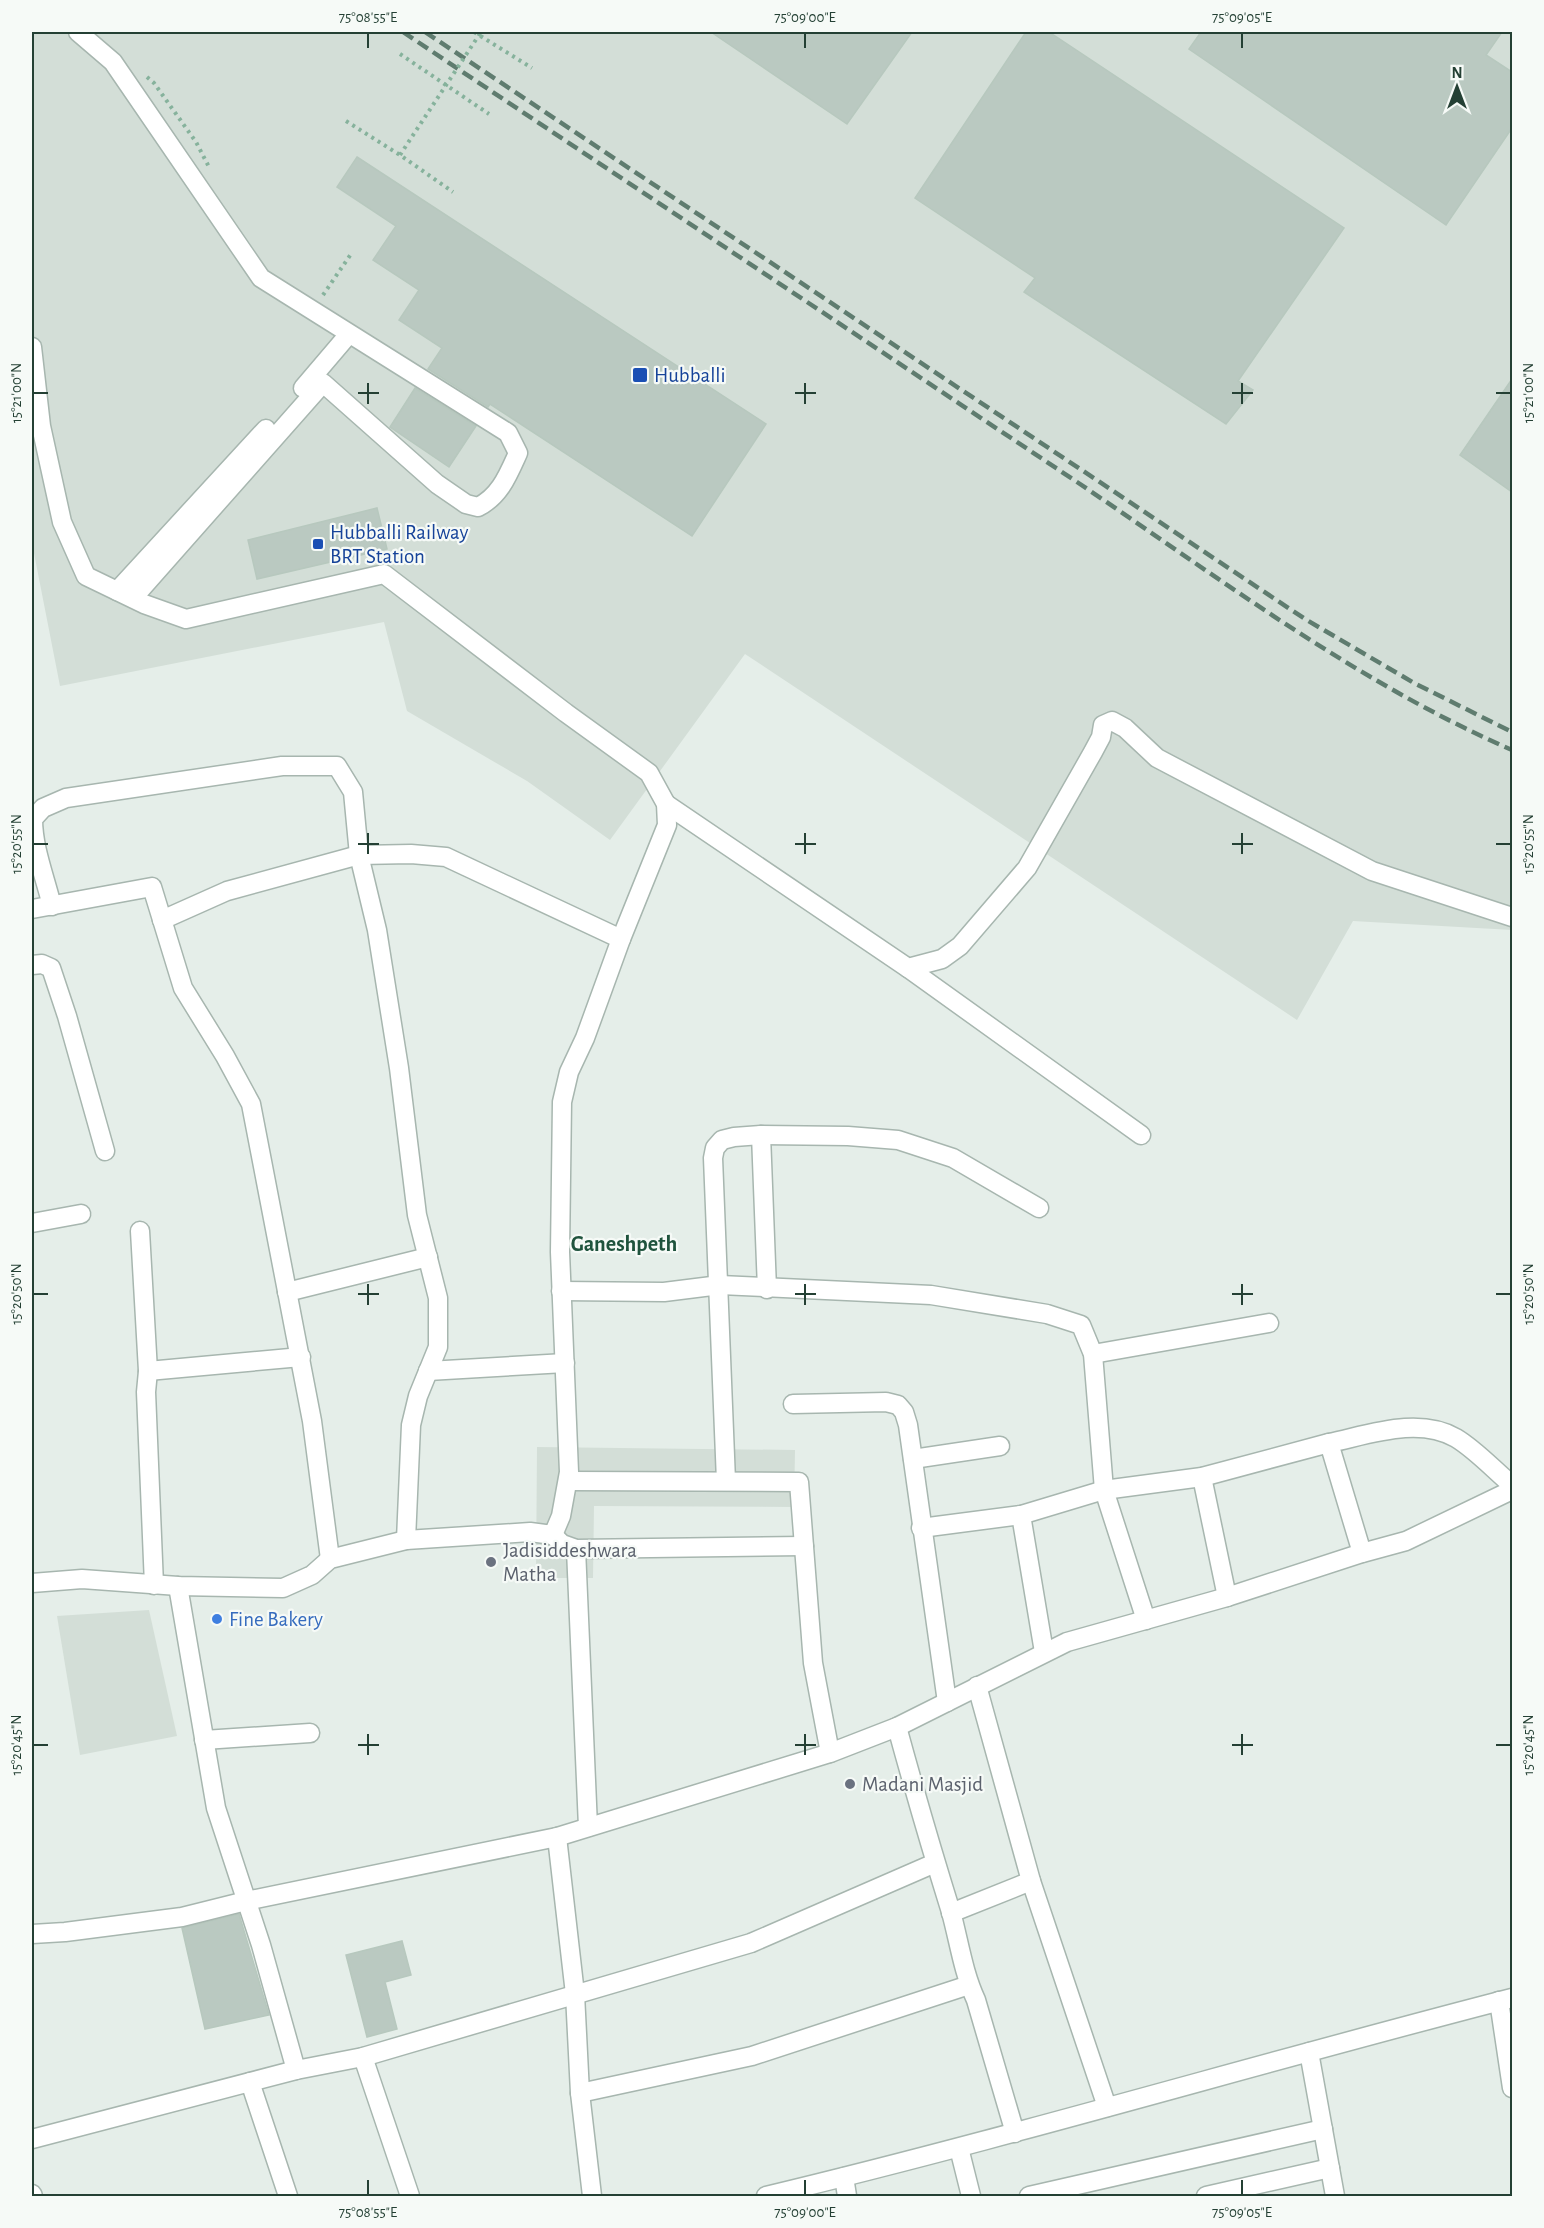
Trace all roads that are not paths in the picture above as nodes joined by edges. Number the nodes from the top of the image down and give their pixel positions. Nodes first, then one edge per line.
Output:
1 (78, 32) edge
2 (349, 334) junction
3 (32, 347) edge
4 (125, 594) junction
5 (37, 804) edge
6 (666, 804) junction
7 (359, 855) junction
8 (52, 906) junction
9 (32, 909) edge
10 (1512, 917) edge
11 (162, 920) junction
12 (621, 939) junction
13 (32, 965) edge
14 (908, 968) junction
15 (761, 1135) junction
16 (1141, 1135) dead end
17 (105, 1151) dead end
18 (1040, 1208) dead end
19 (81, 1214) dead end
20 (32, 1222) edge
21 (140, 1231) dead end
22 (428, 1257) junction
23 (720, 1285) junction
24 (767, 1288) junction
25 (287, 1292) junction
26 (561, 1292) junction
27 (1269, 1323) dead end
28 (1093, 1354) junction
29 (300, 1357) junction
30 (565, 1363) junction
31 (148, 1371) junction
32 (428, 1371) junction
33 (793, 1404) dead end
34 (1329, 1443) junction
35 (1000, 1446) dead end
36 (913, 1459) junction
37 (1202, 1477) junction
38 (569, 1480) junction
39 (726, 1481) junction
40 (1512, 1485) edge
41 (1104, 1490) junction
42 (1512, 1490) edge
43 (1021, 1515) junction
44 (921, 1528) junction
45 (553, 1535) junction
46 (406, 1540) junction
47 (804, 1546) junction
48 (576, 1549) junction
49 (1362, 1553) junction
50 (330, 1559) junction
51 (32, 1583) edge
52 (154, 1585) junction
53 (178, 1586) junction
54 (1227, 1597) junction
55 (1146, 1620) junction
56 (1044, 1652) junction
57 (977, 1686) junction
58 (947, 1702) junction
59 (897, 1727) junction
60 (310, 1734) dead end
61 (204, 1740) junction
62 (830, 1753) junction
63 (588, 1827) junction
64 (557, 1837) junction
65 (935, 1863) junction
66 (1031, 1881) junction
67 (246, 1901) junction
68 (951, 1913) junction
69 (32, 1934) edge
70 (969, 1985) junction
71 (575, 1994) junction
72 (1506, 2000) edge
73 (1310, 2052) junction
74 (363, 2057) junction
75 (296, 2070) junction
76 (250, 2082) junction
77 (1512, 2088) edge
78 (580, 2093) junction
79 (1107, 2108) junction
80 (1323, 2129) junction
81 (1015, 2133) junction
82 (32, 2139) edge
83 (959, 2148) junction
84 (1330, 2168) junction
85 (844, 2178) junction
86 (288, 2196) edge
87 (410, 2196) edge
88 (592, 2196) edge
89 (765, 2196) edge
90 (848, 2196) edge
91 (971, 2196) edge
92 (1029, 2196) edge
93 (1206, 2196) edge
94 (1335, 2196) edge

1 - 2 street
2 - 4 street
2 - 4 street
3 - 4 street
4 - 6 street
5 - 7 street
5 - 8 street
6 - 12 street
6 - 14 street
7 - 11 street
7 - 12 street
7 - 22 street
8 - 9 street
8 - 11 street
10 - 14 street
11 - 25 street
12 - 26 street
13 - 17 street
14 - 16 street
15 - 18 street
15 - 23 street
15 - 24 street
19 - 20 street
21 - 31 street
22 - 25 street
22 - 32 street
23 - 24 street
23 - 26 street
23 - 39 street
24 - 28 street
25 - 29 street
26 - 30 street
27 - 28 street
28 - 41 street
29 - 31 street
29 - 50 street
30 - 32 street
30 - 38 street
31 - 52 street
32 - 46 street
33 - 36 street
34 - 37 street
34 - 40 street
34 - 49 street
35 - 36 street
36 - 44 street
37 - 41 street
37 - 54 street
38 - 39 street
38 - 45 street
39 - 47 street
41 - 43 street
41 - 55 street
42 - 49 street
43 - 44 street
43 - 56 street
44 - 58 street
45 - 46 street
45 - 48 street
46 - 50 street
47 - 48 street
47 - 62 street
48 - 63 street
49 - 54 street
50 - 53 street
51 - 52 street
52 - 53 street
53 - 61 street
54 - 55 street
55 - 56 street
56 - 57 street
57 - 58 street
57 - 66 street
58 - 59 street
59 - 62 street
59 - 65 street
60 - 61 street
61 - 67 street
62 - 63 street
63 - 64 street
64 - 67 street
64 - 71 street
65 - 68 street
65 - 71 street
66 - 68 street
66 - 79 street
67 - 69 street
67 - 75 street
68 - 70 street
70 - 78 street
70 - 81 street
71 - 74 street
71 - 78 street
72 - 73 street
72 - 77 street
73 - 79 street
73 - 80 street
74 - 75 street
74 - 87 street
75 - 76 street
76 - 82 street
76 - 86 street
78 - 88 street
79 - 81 street
80 - 84 street
80 - 92 street
81 - 83 street
83 - 85 street
83 - 91 street
84 - 93 street
84 - 94 street
85 - 89 street
85 - 90 street

